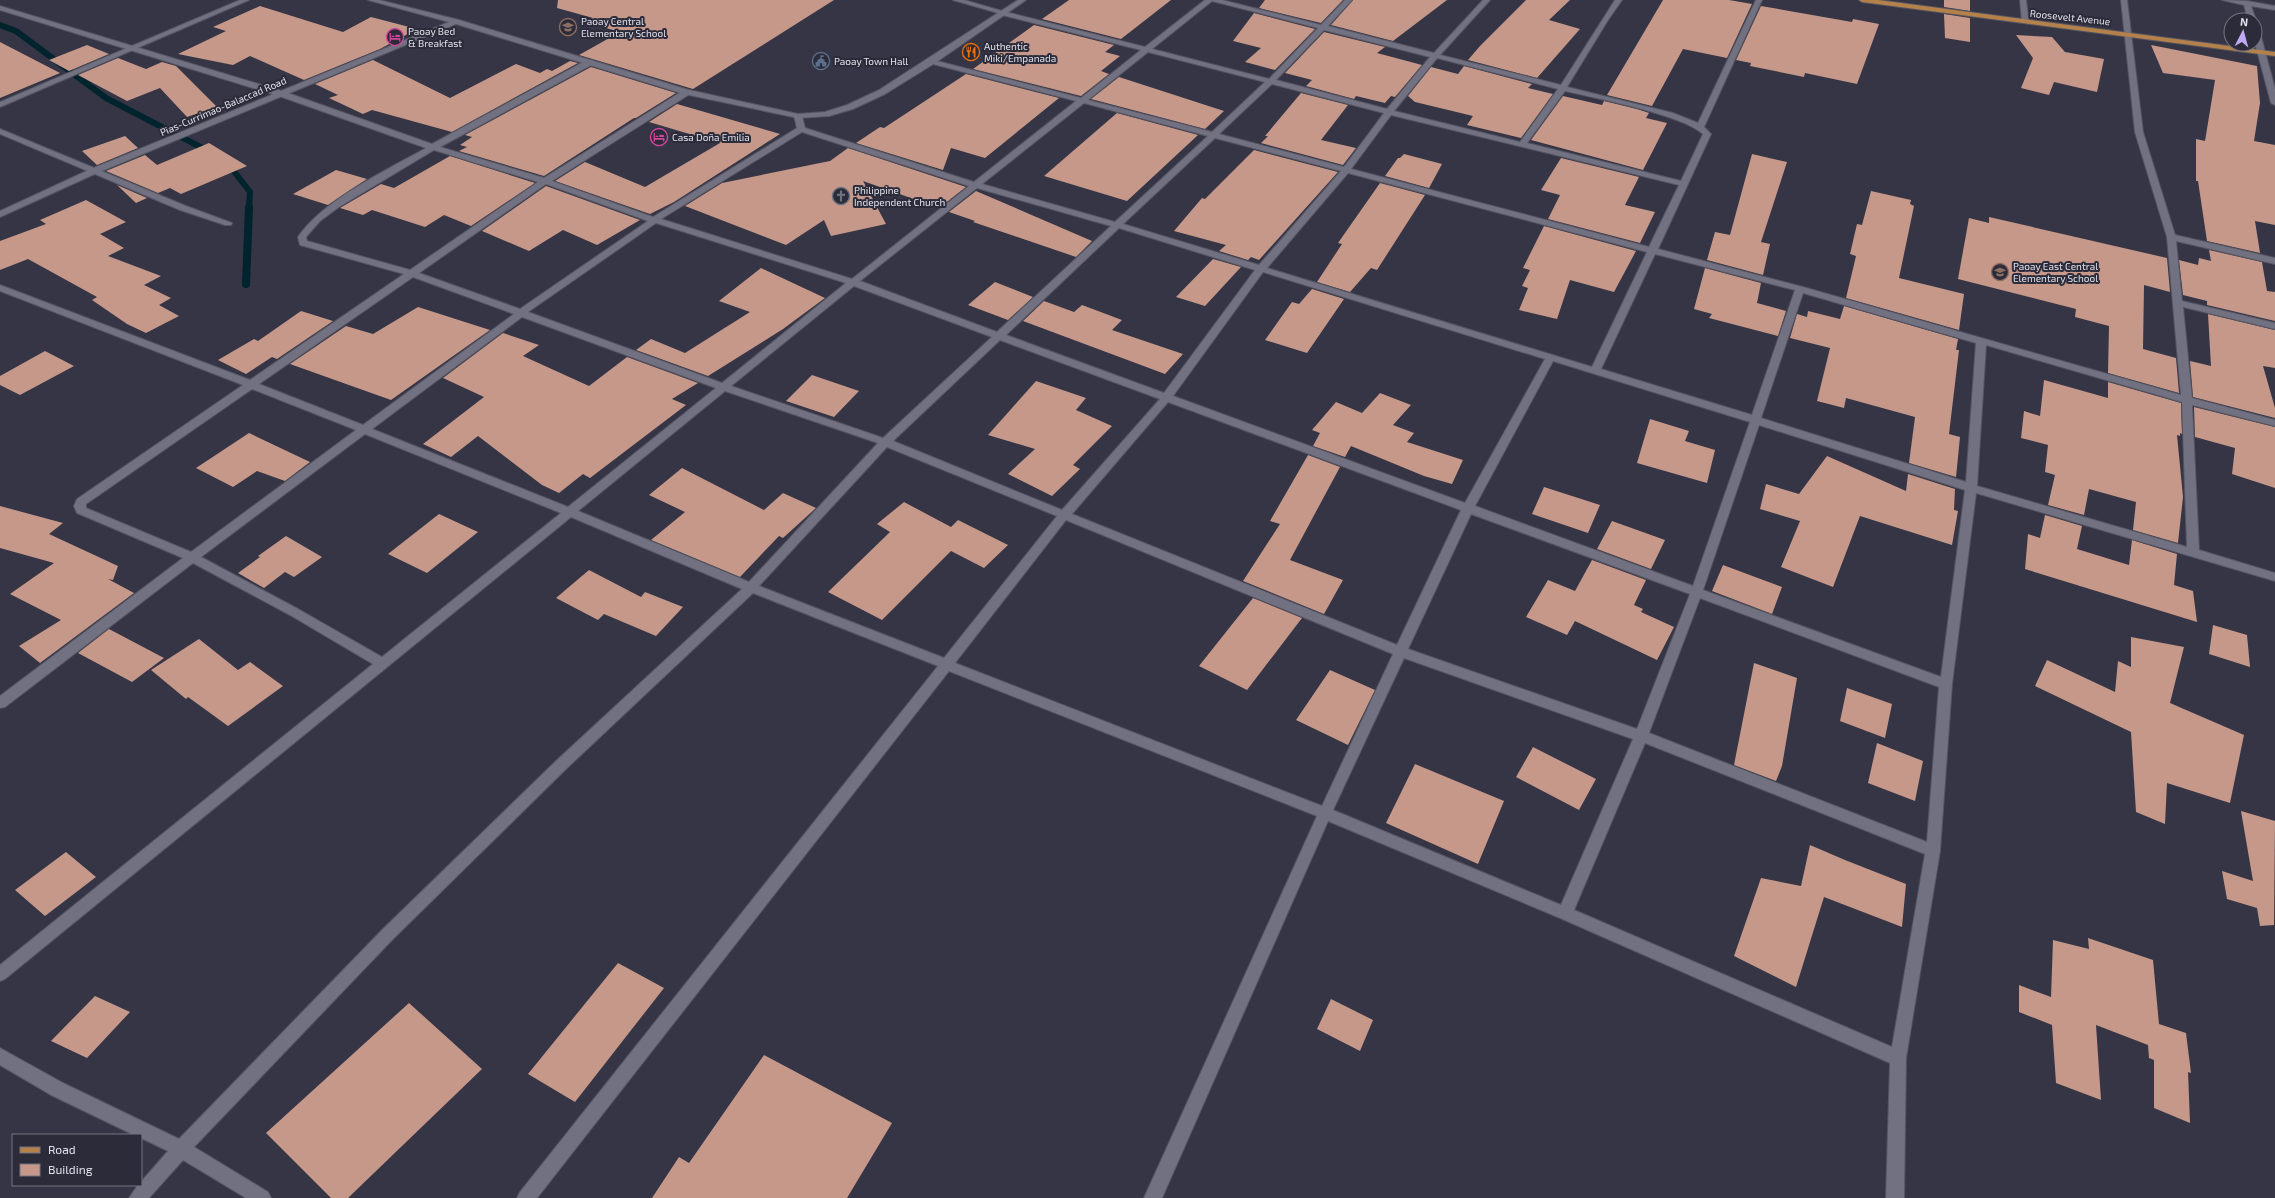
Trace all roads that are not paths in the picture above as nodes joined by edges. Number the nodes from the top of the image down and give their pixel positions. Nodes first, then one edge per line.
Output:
1 (246, 0) edge
2 (371, 0) edge
3 (956, 0) edge
4 (1023, 0) edge
5 (1209, 0) edge
6 (1214, 0) edge
7 (1349, 0) edge
8 (1488, 0) edge
9 (1619, 0) edge
10 (1759, 0) edge
11 (1862, 0) edge
12 (2023, 0) edge
13 (2124, 0) edge
14 (2225, 0) edge
15 (1874, 1) edge
16 (2247, 3) junction
17 (0, 8) edge
18 (2275, 8) edge
19 (2250, 12) edge
20 (1005, 13) junction
21 (456, 22) junction
22 (2026, 22) junction
23 (1322, 28) junction
24 (2128, 33) junction
25 (130, 49) junction
26 (1148, 49) junction
27 (2263, 53) junction
28 (2275, 54) edge
29 (1435, 56) junction
30 (932, 61) junction
31 (590, 62) junction
32 (1272, 80) junction
33 (1562, 89) junction
34 (687, 92) junction
35 (282, 94) junction
36 (1083, 101) junction
37 (2275, 103) edge
38 (0, 105) edge
39 (1389, 112) junction
40 (798, 116) junction
41 (1700, 127) junction
42 (801, 129) junction
43 (0, 132) edge
44 (1214, 134) junction
45 (1522, 145) junction
46 (432, 147) junction
47 (94, 171) junction
48 (1345, 171) junction
49 (545, 181) junction
50 (1684, 184) junction
51 (975, 185) junction
52 (0, 214) edge
53 (656, 219) junction
54 (228, 223) dead end
55 (1118, 225) junction
56 (2171, 237) junction
57 (1654, 250) junction
58 (2275, 261) edge
59 (1260, 270) junction
60 (411, 274) junction
61 (853, 282) junction
62 (0, 288) edge
63 (1800, 289) junction
64 (2179, 303) junction
65 (521, 313) junction
66 (2275, 326) edge
67 (998, 336) junction
68 (1981, 340) junction
69 (1550, 358) junction
70 (1596, 372) junction
71 (252, 385) junction
72 (723, 387) junction
73 (1166, 398) junction
74 (2187, 400) junction
75 (1756, 420) junction
76 (2275, 423) edge
77 (363, 430) junction
78 (885, 442) junction
79 (1971, 488) junction
80 (1468, 508) junction
81 (570, 512) junction
82 (1064, 515) junction
83 (2193, 554) junction
84 (192, 557) junction
85 (2275, 577) edge
86 (751, 588) junction
87 (1697, 591) junction
88 (1401, 652) junction
89 (384, 664) junction
90 (945, 665) junction
91 (1946, 684) junction
92 (0, 703) edge
93 (1641, 736) junction
94 (1325, 813) junction
95 (1933, 851) junction
96 (1565, 914) junction
97 (0, 974) edge
98 (0, 1056) edge
99 (1898, 1058) junction
100 (181, 1148) junction
101 (138, 1198) edge
102 (262, 1198) edge
103 (526, 1198) edge
104 (1153, 1198) edge
105 (1895, 1198) edge

1 - 25 street
2 - 21 street
3 - 20 street
4 - 20 street
5 - 26 street
6 - 23 street
7 - 23 street
8 - 29 street
9 - 33 street
10 - 41 street
11 - 15 main road, Roosevelt Avenue
12 - 22 street
13 - 24 street
14 - 16 street
15 - 22 main road, Roosevelt Avenue
16 - 18 street
16 - 19 street
17 - 25 street
20 - 26 street
20 - 30 street
21 - 31 street
21 - 35 street, Pias-Currimao-Balaccad Road
22 - 24 main road, Roosevelt Avenue
23 - 29 street
23 - 32 street
24 - 27 main road, Roosevelt Avenue
24 - 56 street
25 - 35 street
25 - 38 street
26 - 32 street
26 - 36 street
27 - 28 main road, Roosevelt Avenue
27 - 37 street
29 - 33 street
29 - 39 street
30 - 36 street
30 - 40 street
31 - 34 street
31 - 46 street
32 - 39 street
32 - 44 street
33 - 41 street
33 - 45 street
34 - 40 street
34 - 49 street
35 - 46 street
35 - 47 street, Pias-Currimao-Balaccad Road
36 - 44 street
36 - 51 street
39 - 45 street
39 - 48 street
40 - 42 street
41 - 50 street
42 - 51 street
42 - 53 street
43 - 47 street
44 - 48 street
44 - 55 street
45 - 50 street
46 - 49 street
46 - 60 street
47 - 52 street, Pias-Currimao-Balaccad Road
47 - 54 street
48 - 57 street
48 - 59 street
49 - 53 street
49 - 60 street
50 - 57 street
51 - 55 street
51 - 61 street
53 - 61 street
53 - 65 street
55 - 59 street
55 - 67 street
56 - 58 street
56 - 64 street
57 - 63 street
57 - 70 street
59 - 69 street
59 - 73 street
60 - 65 street
60 - 71 street
61 - 67 street
61 - 72 street
62 - 71 street
63 - 68 street
63 - 75 street
64 - 66 street
64 - 74 street
65 - 72 street
65 - 77 street
67 - 73 street
67 - 78 street
68 - 74 street
68 - 79 street
69 - 70 street
69 - 80 street
70 - 75 street
71 - 77 street
71 - 84 street
72 - 78 street
72 - 81 street
73 - 80 street
73 - 82 street
74 - 76 street
74 - 83 street
75 - 79 street
75 - 87 street
77 - 81 street
77 - 84 street
78 - 82 street
78 - 86 street
79 - 83 street
79 - 91 street
80 - 87 street
80 - 88 street
81 - 86 street
81 - 89 street
82 - 88 street
82 - 90 street
83 - 85 street
84 - 89 street
84 - 92 street
86 - 90 street
86 - 100 street
87 - 91 street
87 - 93 street
88 - 93 street
88 - 94 street
89 - 97 street
90 - 94 street
90 - 103 street
91 - 95 street
93 - 95 street
93 - 96 street
94 - 96 street
94 - 104 street
95 - 99 street
96 - 99 street
98 - 100 street
99 - 105 street
100 - 101 street
100 - 102 street

